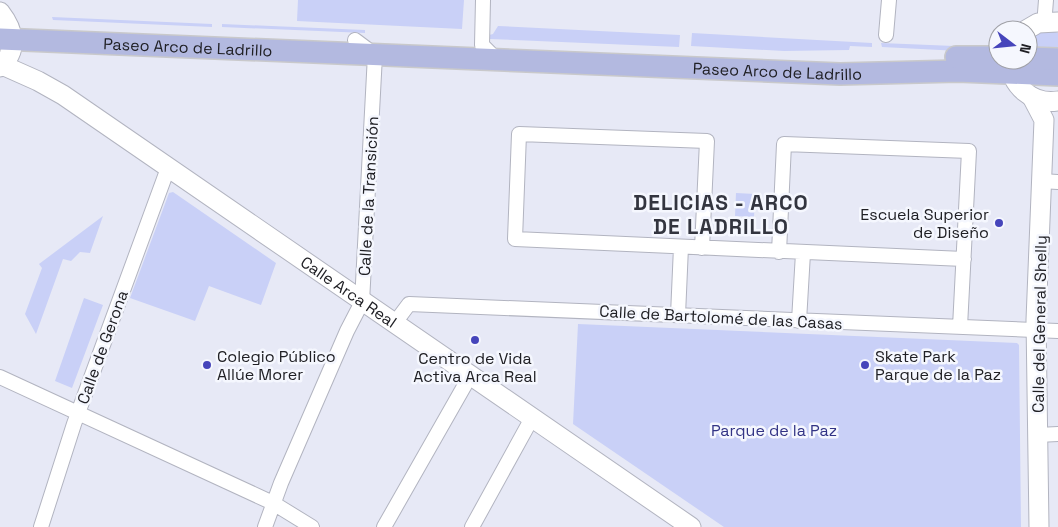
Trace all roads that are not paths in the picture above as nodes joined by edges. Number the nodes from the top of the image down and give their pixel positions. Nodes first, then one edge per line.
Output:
1 (483, 0) edge
2 (889, 0) edge
3 (5, 28) edge
4 (886, 35) dead end
5 (355, 40) junction
6 (489, 52) junction
7 (375, 55) junction
8 (988, 57) edge
9 (1038, 59) edge
10 (1058, 60) edge
11 (1, 66) edge
12 (988, 69) edge
13 (1012, 70) edge
14 (1029, 70) edge
15 (1058, 75) edge
16 (1032, 98) junction
17 (1058, 102) edge
18 (1044, 120) junction
19 (168, 168) junction
20 (1050, 181) edge
21 (681, 247) junction
22 (702, 248) junction
23 (779, 252) junction
24 (803, 253) junction
25 (964, 259) junction
26 (362, 302) junction
27 (678, 315) junction
28 (798, 321) junction
29 (394, 324) junction
30 (960, 327) junction
31 (1037, 330) junction
32 (1058, 331) edge
33 (470, 376) junction
34 (0, 377) edge
35 (78, 413) junction
36 (532, 418) junction
37 (1058, 434) edge
38 (1038, 435) junction
39 (273, 503) junction
40 (41, 527) edge
41 (265, 527) edge
42 (312, 527) edge
43 (384, 527) edge
44 (472, 527) edge
45 (691, 527) edge
46 (1039, 527) edge

1 - 6 street
2 - 4 street
3 - 5 main road, Paseo Arco de Ladrillo
3 - 7 main road, Paseo Arco de Ladrillo
3 - 11 street
5 - 6 main road, Paseo Arco de Ladrillo
5 - 7 street
6 - 7 main road, Paseo Arco de Ladrillo
6 - 8 main road, Paseo Arco de Ladrillo
6 - 12 main road, Paseo Arco de Ladrillo
7 - 26 street, Calle de la Transición
9 - 10 main road
11 - 19 street, Calle Arca Real
13 - 16 street
14 - 15 main road, Paseo Arco de Ladrillo
16 - 17 street
16 - 18 street
17 - 18 street
18 - 20 street, Calle del General Shelly
19 - 26 street, Calle Arca Real
19 - 35 street, Calle de Gerona
20 - 31 street, Calle del General Shelly
21 - 22 street
21 - 22 street
21 - 27 street
22 - 23 street
23 - 24 street
23 - 25 street
24 - 25 street
24 - 28 street
25 - 30 street
26 - 29 street, Calle Arca Real
26 - 39 street, Calle de la Transición
27 - 28 street, Calle de Bartolomé de las Casas
27 - 29 street, Calle de Bartolomé de las Casas
28 - 30 street, Calle de Bartolomé de las Casas
29 - 33 street, Calle Arca Real
30 - 31 street, Calle de Bartolomé de las Casas
31 - 32 street, Calle de Bartolomé de las Casas
31 - 38 street, Calle del General Shelly
33 - 36 street, Calle Arca Real
33 - 43 street
34 - 35 street
35 - 39 street
35 - 40 street, Calle de Gerona
36 - 44 street
36 - 45 street, Calle Arca Real
37 - 38 street
38 - 46 street, Calle del General Shelly
39 - 41 street, Calle de la Transición
39 - 42 street

